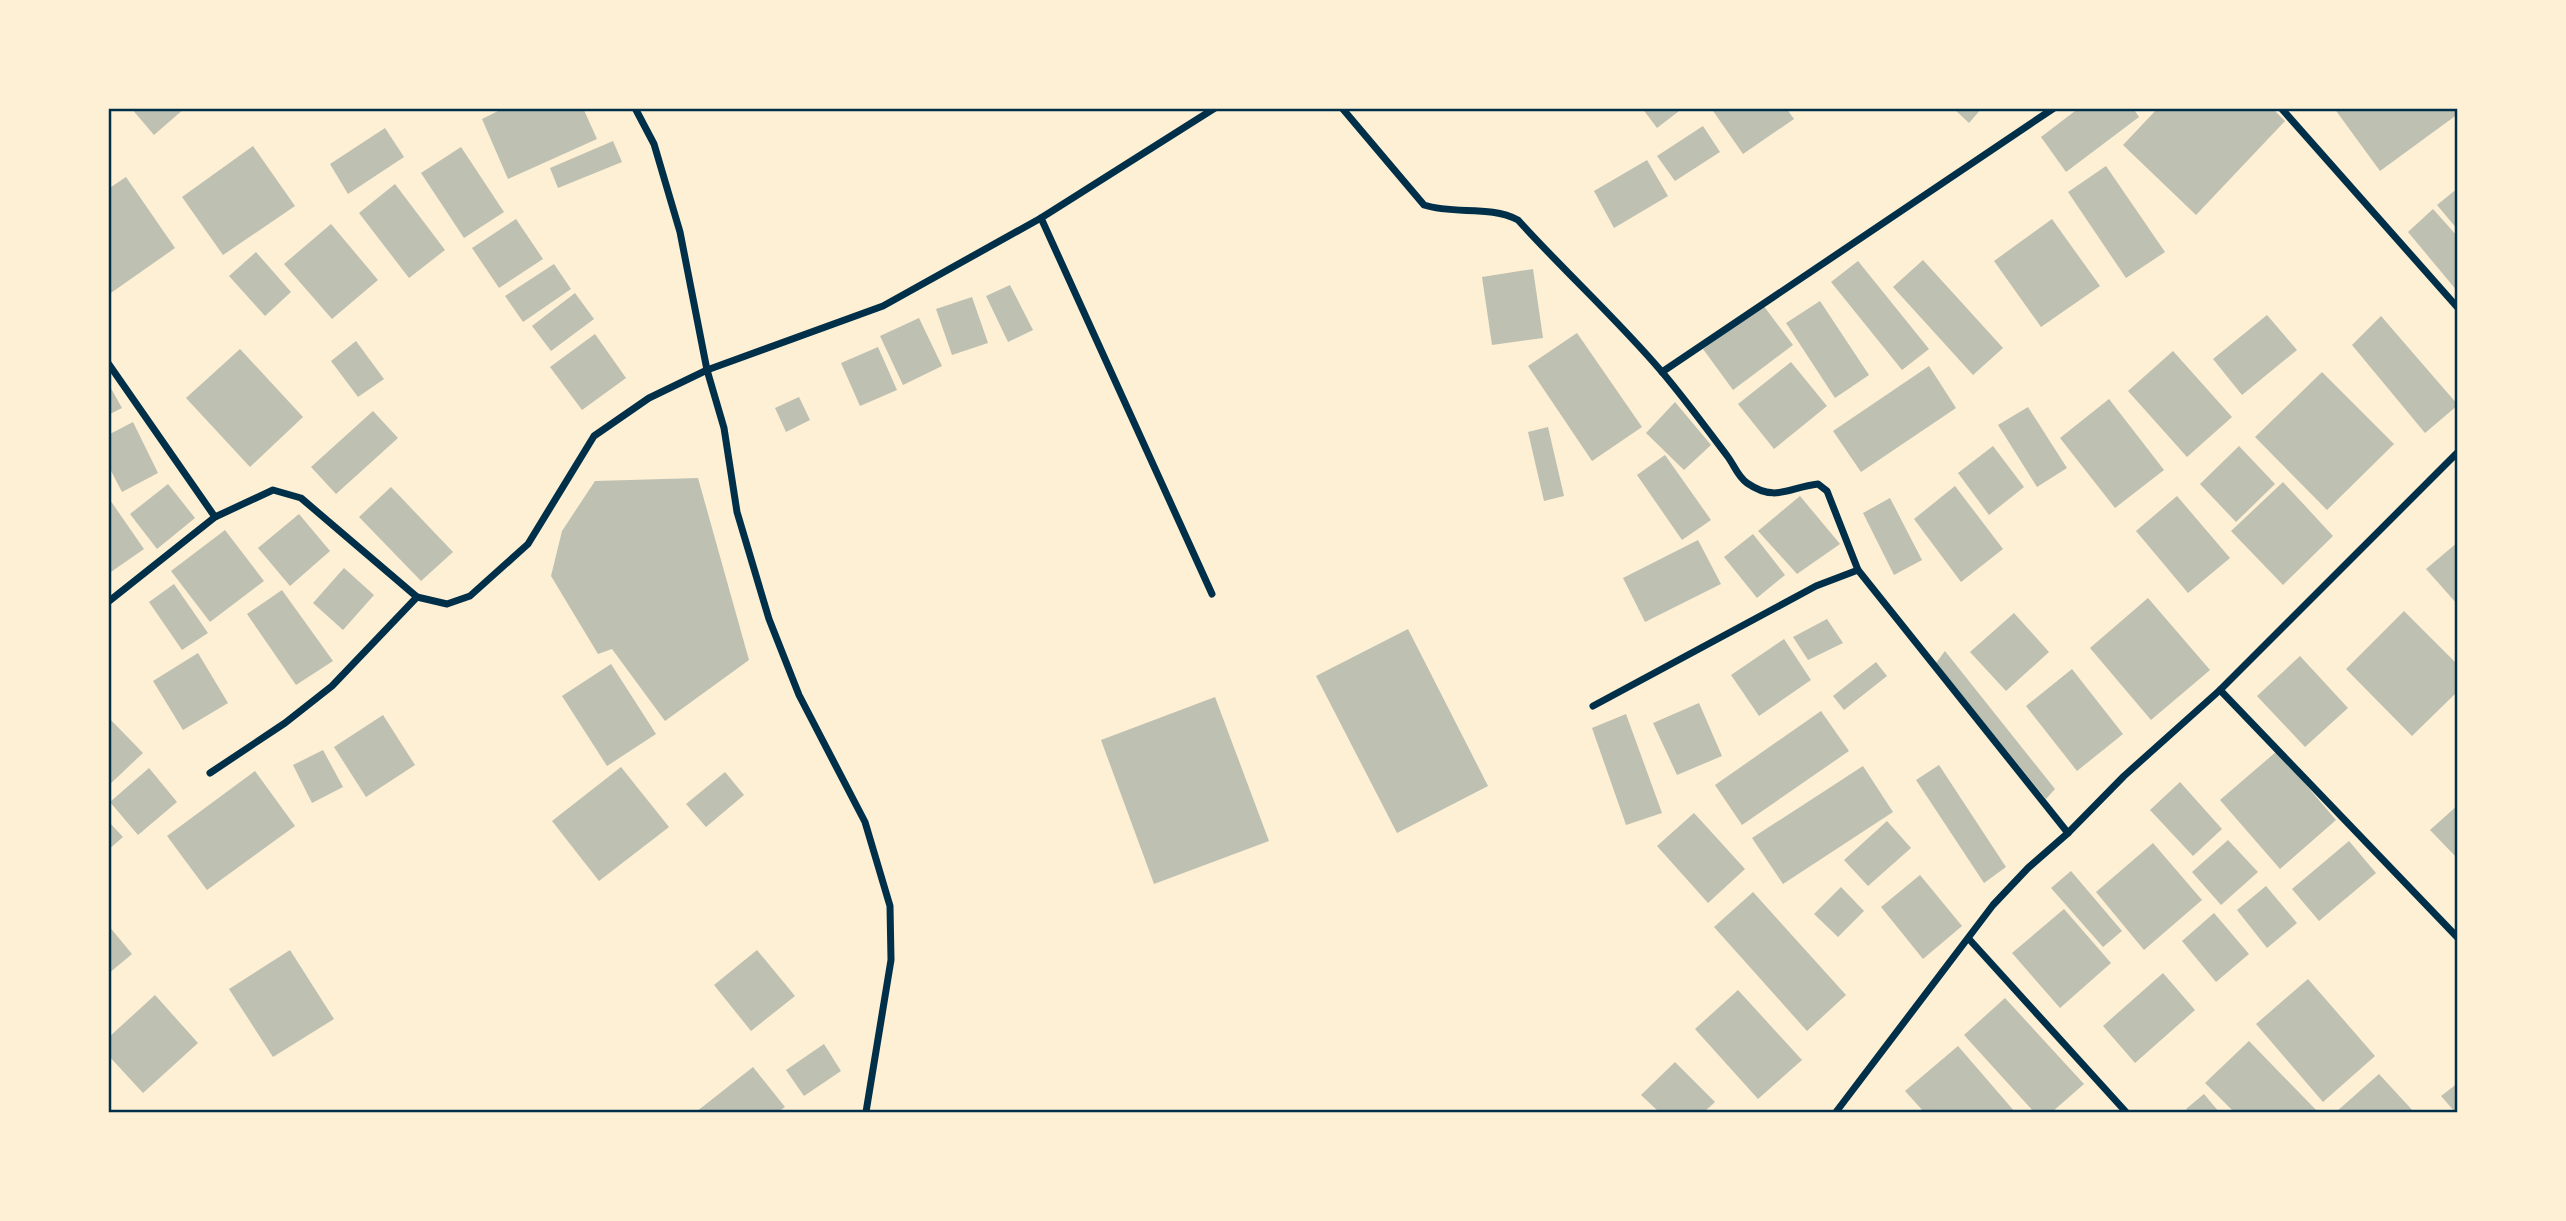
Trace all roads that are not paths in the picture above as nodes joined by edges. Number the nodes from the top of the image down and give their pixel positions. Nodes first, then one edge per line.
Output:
1 (635, 108) edge
2 (1215, 108) edge
3 (1342, 108) edge
4 (2054, 108) edge
5 (2280, 108) edge
6 (1041, 218) junction
7 (2458, 308) edge
8 (108, 363) edge
9 (707, 370) junction
10 (1662, 372) junction
11 (2458, 452) edge
12 (215, 517) junction
13 (1858, 570) junction
14 (1212, 594) dead end
15 (417, 597) junction
16 (108, 602) edge
17 (2220, 690) junction
18 (1593, 706) dead end
19 (210, 773) dead end
20 (2068, 833) junction
21 (2458, 938) edge
22 (1969, 939) junction
23 (866, 1112) edge
24 (1836, 1112) edge
25 (2126, 1112) edge

1 - 9 street
2 - 6 street
3 - 10 street
4 - 10 street
5 - 7 street
6 - 9 street
6 - 14 street
8 - 12 street
9 - 15 street
9 - 23 street
10 - 13 street
11 - 17 street
12 - 15 street
12 - 16 street
13 - 18 street
13 - 20 street
15 - 19 street
17 - 20 street
17 - 21 street
20 - 22 street
22 - 24 street
22 - 25 street

